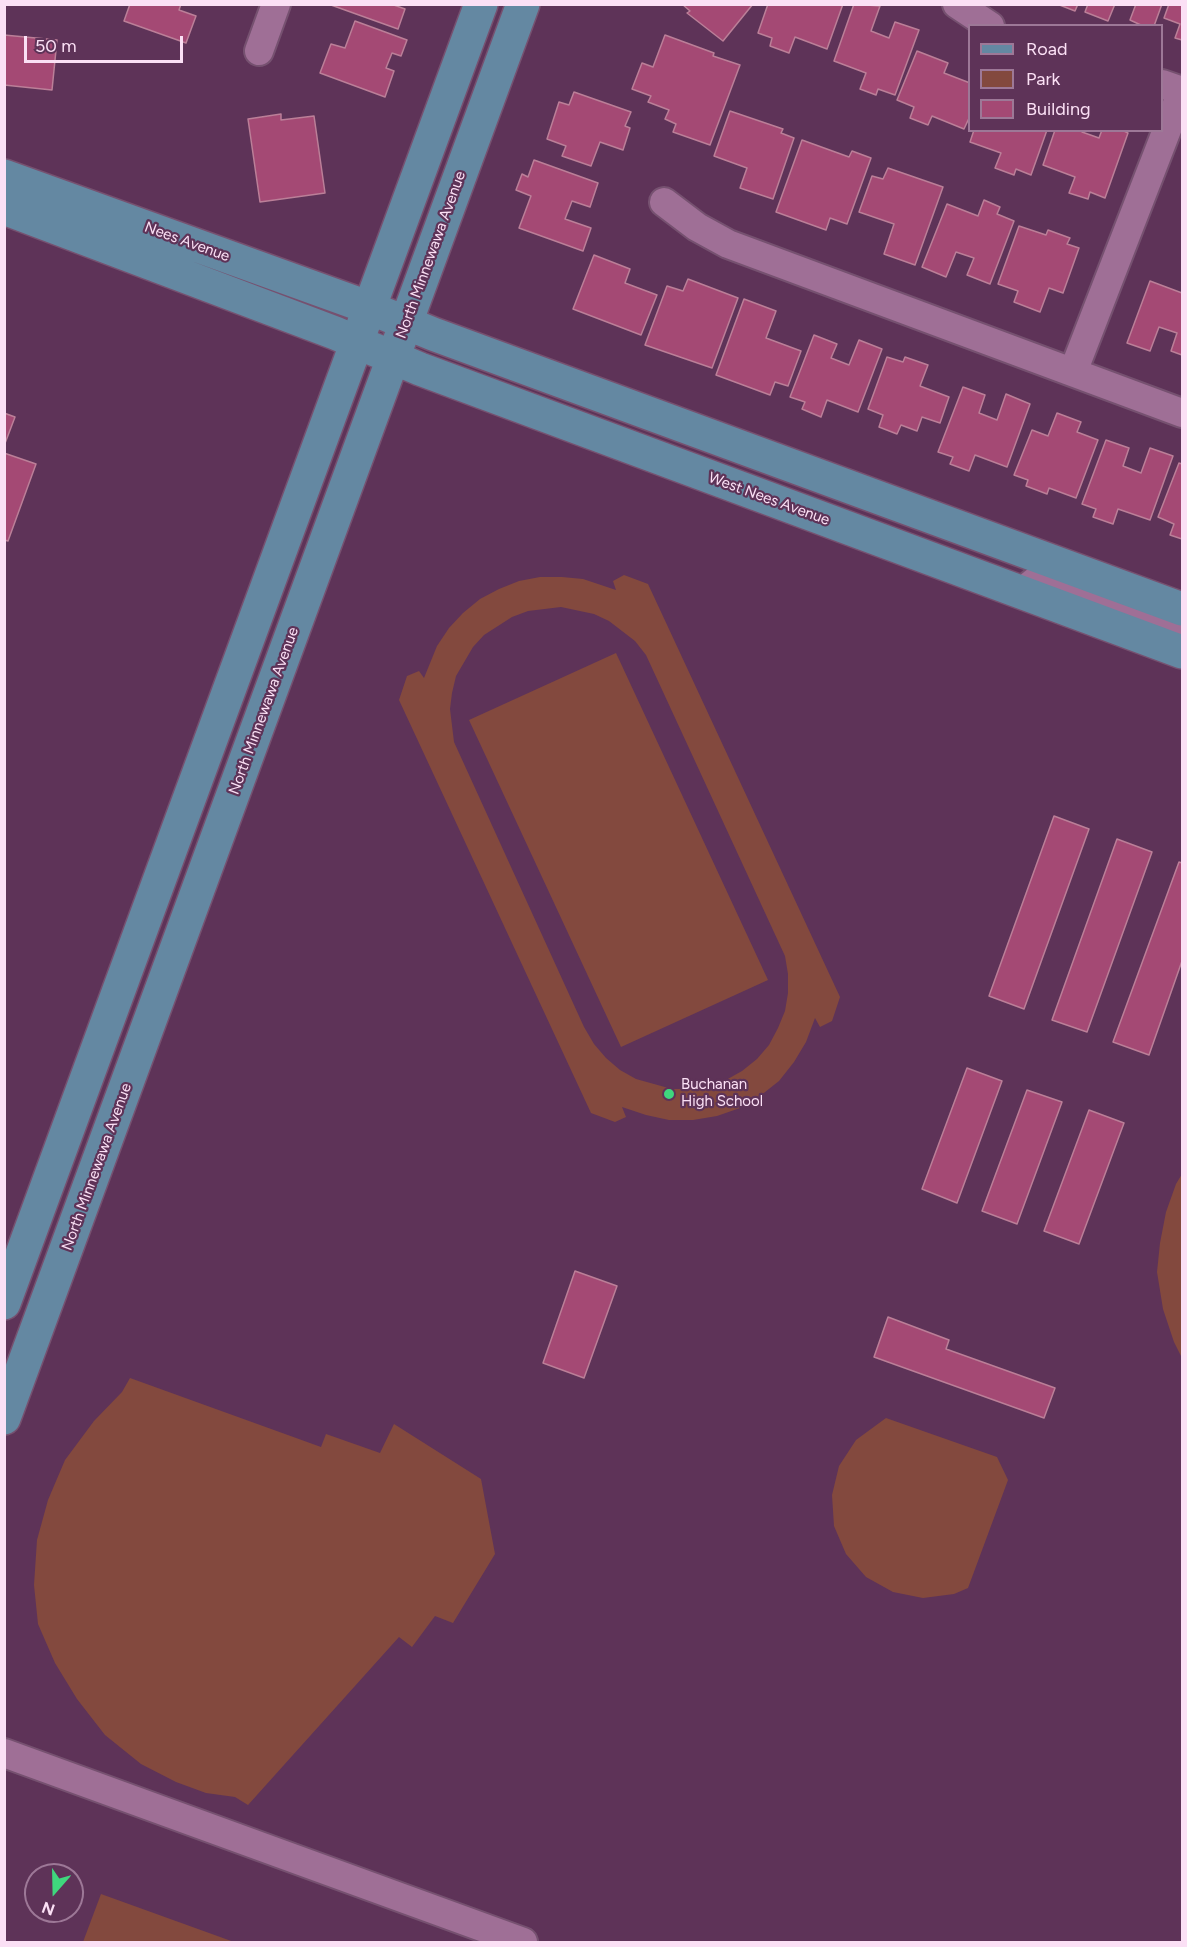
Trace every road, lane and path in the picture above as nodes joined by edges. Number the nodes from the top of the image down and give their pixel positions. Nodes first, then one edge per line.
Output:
1 (276, 4) edge
2 (481, 4) edge
3 (523, 4) edge
4 (957, 4) edge
5 (987, 24) edge
6 (259, 51) dead end
7 (1163, 85) edge
8 (4, 176) edge
9 (664, 202) dead end
10 (4, 208) edge
11 (370, 308) junction
12 (407, 323) junction
13 (357, 342) junction
14 (393, 357) junction
15 (1073, 372) junction
16 (1182, 413) edge
17 (1022, 592) junction
18 (1182, 609) edge
19 (1182, 630) edge
20 (1182, 652) edge
21 (149, 911) junction
22 (186, 924) junction
23 (4, 1303) edge
24 (4, 1418) edge
25 (4, 1753) edge
26 (523, 1942) edge

1 - 6 street
2 - 11 main road
3 - 12 main road, North Minnewawa Avenue
4 - 5 street
7 - 15 street
8 - 11 main road, Nees Avenue
9 - 15 street
10 - 13 main road
11 - 12 main road
11 - 13 main road
12 - 14 main road, North Minnewawa Avenue
12 - 18 main road
13 - 14 main road, West Nees Avenue
13 - 21 main road
14 - 17 main road, West Nees Avenue
14 - 22 main road, North Minnewawa Avenue
15 - 16 street
17 - 19 street
17 - 20 main road, West Nees Avenue
21 - 22 main road
21 - 23 main road
22 - 24 main road, North Minnewawa Avenue
25 - 26 street

